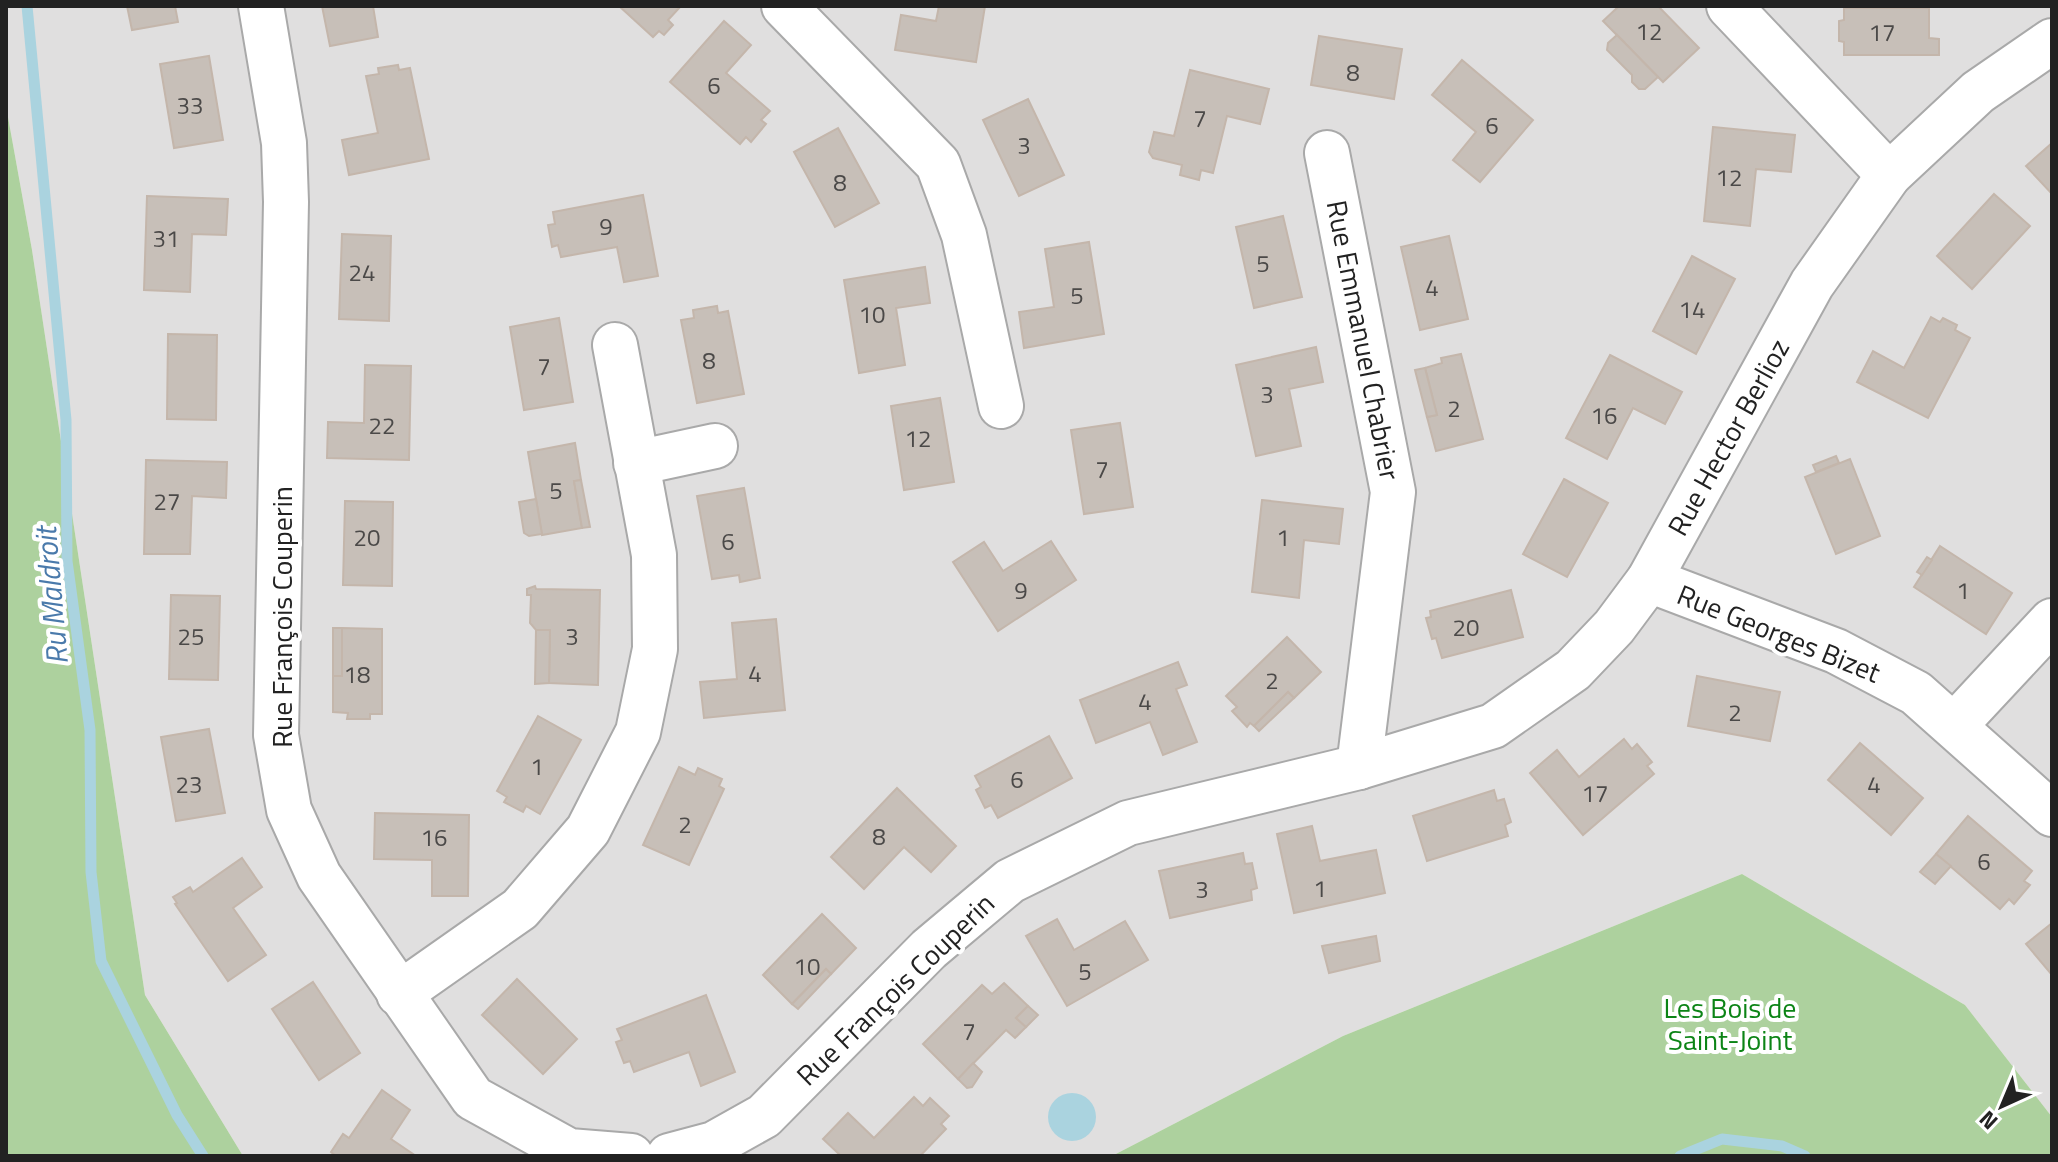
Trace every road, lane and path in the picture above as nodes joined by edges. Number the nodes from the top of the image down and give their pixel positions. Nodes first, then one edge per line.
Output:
1 (261, 6) edge
2 (784, 6) edge
3 (1729, 6) edge
4 (2052, 41) edge
5 (1327, 153) dead end
6 (1889, 175) junction
7 (615, 345) dead end
8 (1001, 406) dead end
9 (715, 446) dead end
10 (636, 463) junction
11 (1649, 580) junction
12 (2052, 621) edge
13 (1954, 726) junction
14 (1359, 767) junction
15 (2052, 814) edge
16 (399, 994) junction
17 (631, 1156) edge
18 (669, 1156) edge

1 - 16 street, Rue François Couperin
2 - 8 street
3 - 6 street
4 - 6 street, Rue Hector Berlioz
5 - 14 street, Rue Emmanuel Chabrier
6 - 11 street, Rue Hector Berlioz
7 - 10 street
9 - 10 street
10 - 16 street
11 - 13 street, Rue Georges Bizet
11 - 14 street, Rue Hector Berlioz
12 - 13 street
13 - 15 street, Rue Georges Bizet
14 - 18 street, Rue François Couperin
16 - 17 street, Rue François Couperin

